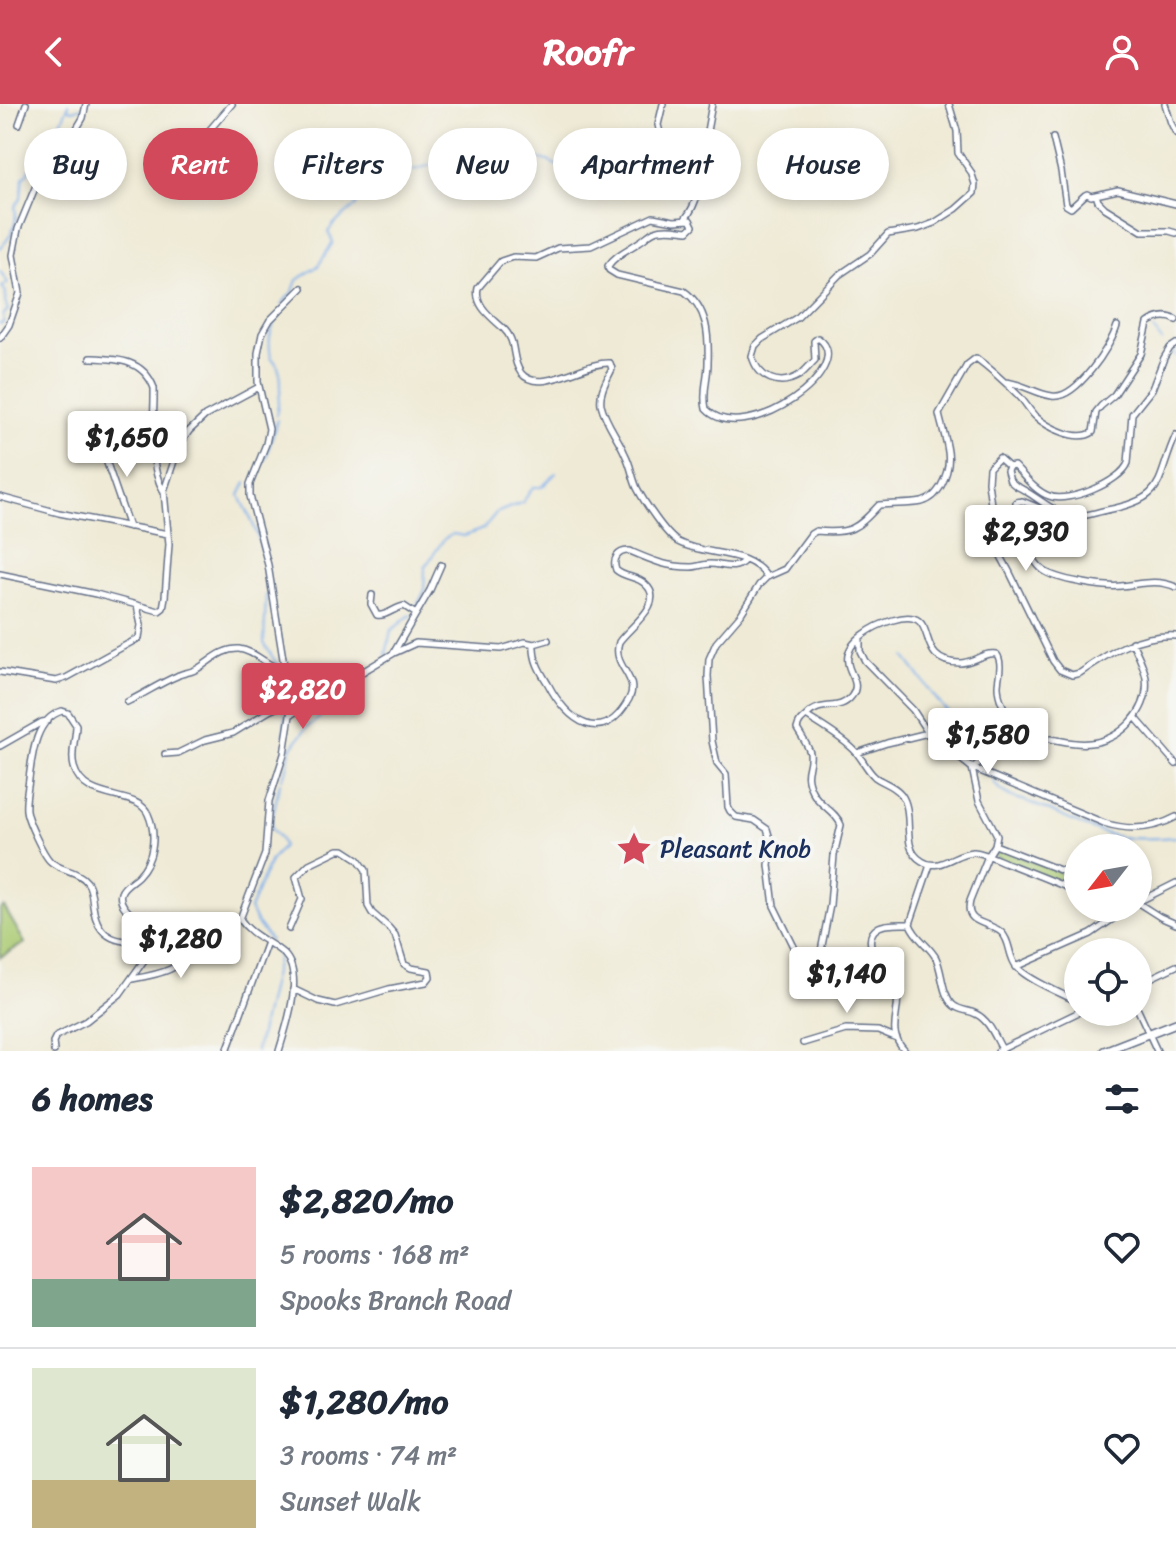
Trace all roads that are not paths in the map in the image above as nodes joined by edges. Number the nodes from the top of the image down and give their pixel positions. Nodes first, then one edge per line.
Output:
1 (26, 104) edge
2 (86, 104) edge
3 (232, 104) edge
4 (663, 104) edge
5 (712, 104) edge
6 (949, 104) edge
7 (1165, 104) edge
8 (19, 124) dead end
9 (211, 128) edge
10 (708, 128) edge
11 (1176, 133) edge
12 (1053, 138) dead end
13 (1096, 194) junction
14 (1176, 204) edge
15 (685, 220) junction
16 (1176, 233) edge
17 (302, 288) dead end
18 (1176, 320) edge
19 (1117, 326) dead end
20 (0, 338) edge
21 (1176, 344) edge
22 (90, 358) dead end
23 (1004, 381) junction
24 (259, 387) junction
25 (1176, 435) edge
26 (98, 437) dead end
27 (1009, 467) junction
28 (164, 491) junction
29 (0, 497) edge
30 (1066, 514) junction
31 (129, 527) junction
32 (168, 534) junction
33 (745, 560) junction
34 (441, 565) dead end
35 (0, 574) edge
36 (767, 577) junction
37 (1176, 587) edge
38 (372, 595) dead end
39 (137, 605) junction
40 (416, 614) junction
41 (1176, 636) edge
42 (860, 639) junction
43 (548, 640) dead end
44 (1132, 642) junction
45 (534, 644) junction
46 (394, 653) junction
47 (284, 670) junction
48 (0, 672) edge
49 (291, 701) junction
50 (127, 702) dead end
51 (291, 715) junction
52 (806, 716) junction
53 (1136, 718) junction
54 (48, 721) junction
55 (928, 733) junction
56 (1051, 739) dead end
57 (0, 746) edge
58 (857, 753) junction
59 (165, 754) dead end
60 (1176, 764) edge
61 (972, 768) junction
62 (1176, 817) edge
63 (995, 845) junction
64 (988, 856) junction
65 (930, 865) junction
66 (1064, 872) edge
67 (1176, 883) edge
68 (1064, 886) edge
69 (1152, 895) edge
70 (1152, 912) edge
71 (1107, 922) edge
72 (910, 924) junction
73 (1176, 924) edge
74 (289, 929) dead end
75 (191, 939) dead end
76 (152, 942) junction
77 (267, 942) junction
78 (1176, 966) edge
79 (1016, 967) junction
80 (1152, 977) edge
81 (131, 979) junction
82 (293, 989) junction
83 (1064, 994) edge
84 (1064, 1019) edge
85 (1176, 1023) edge
86 (1145, 1026) edge
87 (1148, 1033) junction
88 (897, 1039) junction
89 (803, 1043) dead end
90 (1113, 1049) edge
91 (230, 1050) edge
92 (1000, 1050) edge
93 (54, 1051) edge
94 (279, 1051) edge
95 (905, 1051) edge
96 (1104, 1051) edge
97 (1157, 1051) edge

1 - 8 street
2 - 20 street
3 - 9 street
4 - 15 street
5 - 10 street
6 - 15 street
7 - 11 street
12 - 13 street
13 - 14 street
13 - 16 street
15 - 33 street
17 - 24 street
18 - 23 street
19 - 23 street
21 - 27 street
22 - 28 street
23 - 36 street
24 - 28 street
24 - 47 street
25 - 30 street
26 - 31 street
27 - 30 street
27 - 44 street
28 - 32 street
29 - 31 street
30 - 37 street
31 - 32 street
32 - 39 street
33 - 36 street
33 - 45 street
34 - 40 street
35 - 39 street
36 - 52 street
38 - 40 street
39 - 48 street
40 - 46 street
41 - 44 street
42 - 52 street
42 - 55 street
42 - 61 street
43 - 45 street
44 - 53 street
45 - 46 street
46 - 51 street
47 - 49 street
47 - 50 street
49 - 51 street
49 - 59 street
51 - 77 street
52 - 58 street
53 - 56 street
53 - 60 street
54 - 57 street
54 - 76 street
54 - 76 street
55 - 58 street
55 - 61 street
58 - 65 street
61 - 62 street
61 - 63 street
63 - 64 street
63 - 66 street
64 - 65 street
64 - 68 street
64 - 79 street
65 - 72 street
67 - 69 street
70 - 73 street
71 - 79 street
72 - 88 street
72 - 92 street
74 - 82 street
75 - 81 street
76 - 81 street
77 - 82 street
77 - 91 street
78 - 80 street
79 - 83 street
81 - 93 street
82 - 94 street
84 - 92 street
85 - 87 street
86 - 87 street
87 - 90 street
87 - 97 street
88 - 89 street
88 - 95 street
90 - 96 street

